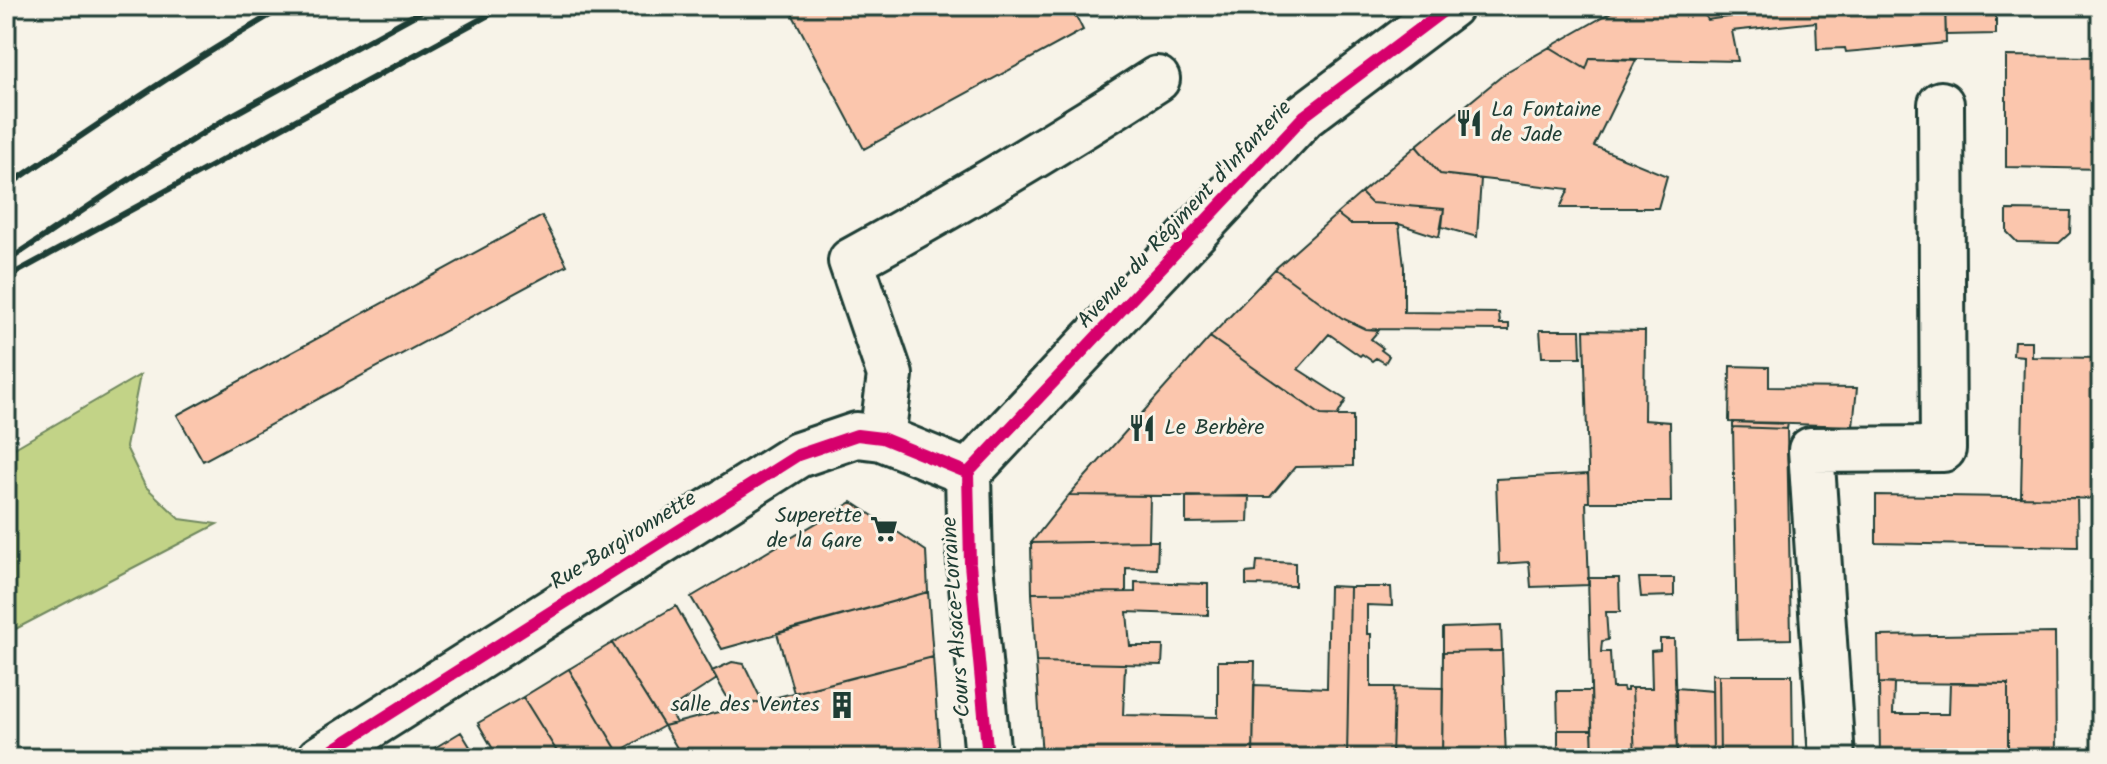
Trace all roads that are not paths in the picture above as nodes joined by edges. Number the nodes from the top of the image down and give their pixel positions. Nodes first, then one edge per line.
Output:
1 (1450, 6) edge
2 (1157, 79) dead end
3 (1941, 104) dead end
4 (882, 438) junction
5 (968, 473) junction
6 (320, 758) edge
7 (988, 758) edge
8 (1832, 758) edge

1 - 5 street, Avenue du Régiment d'Infanterie
2 - 4 street
3 - 8 street
4 - 5 street, Rue Bargironnette
4 - 6 street, Rue Bargironnette
5 - 7 street, Cours Alsace-Lorraine

